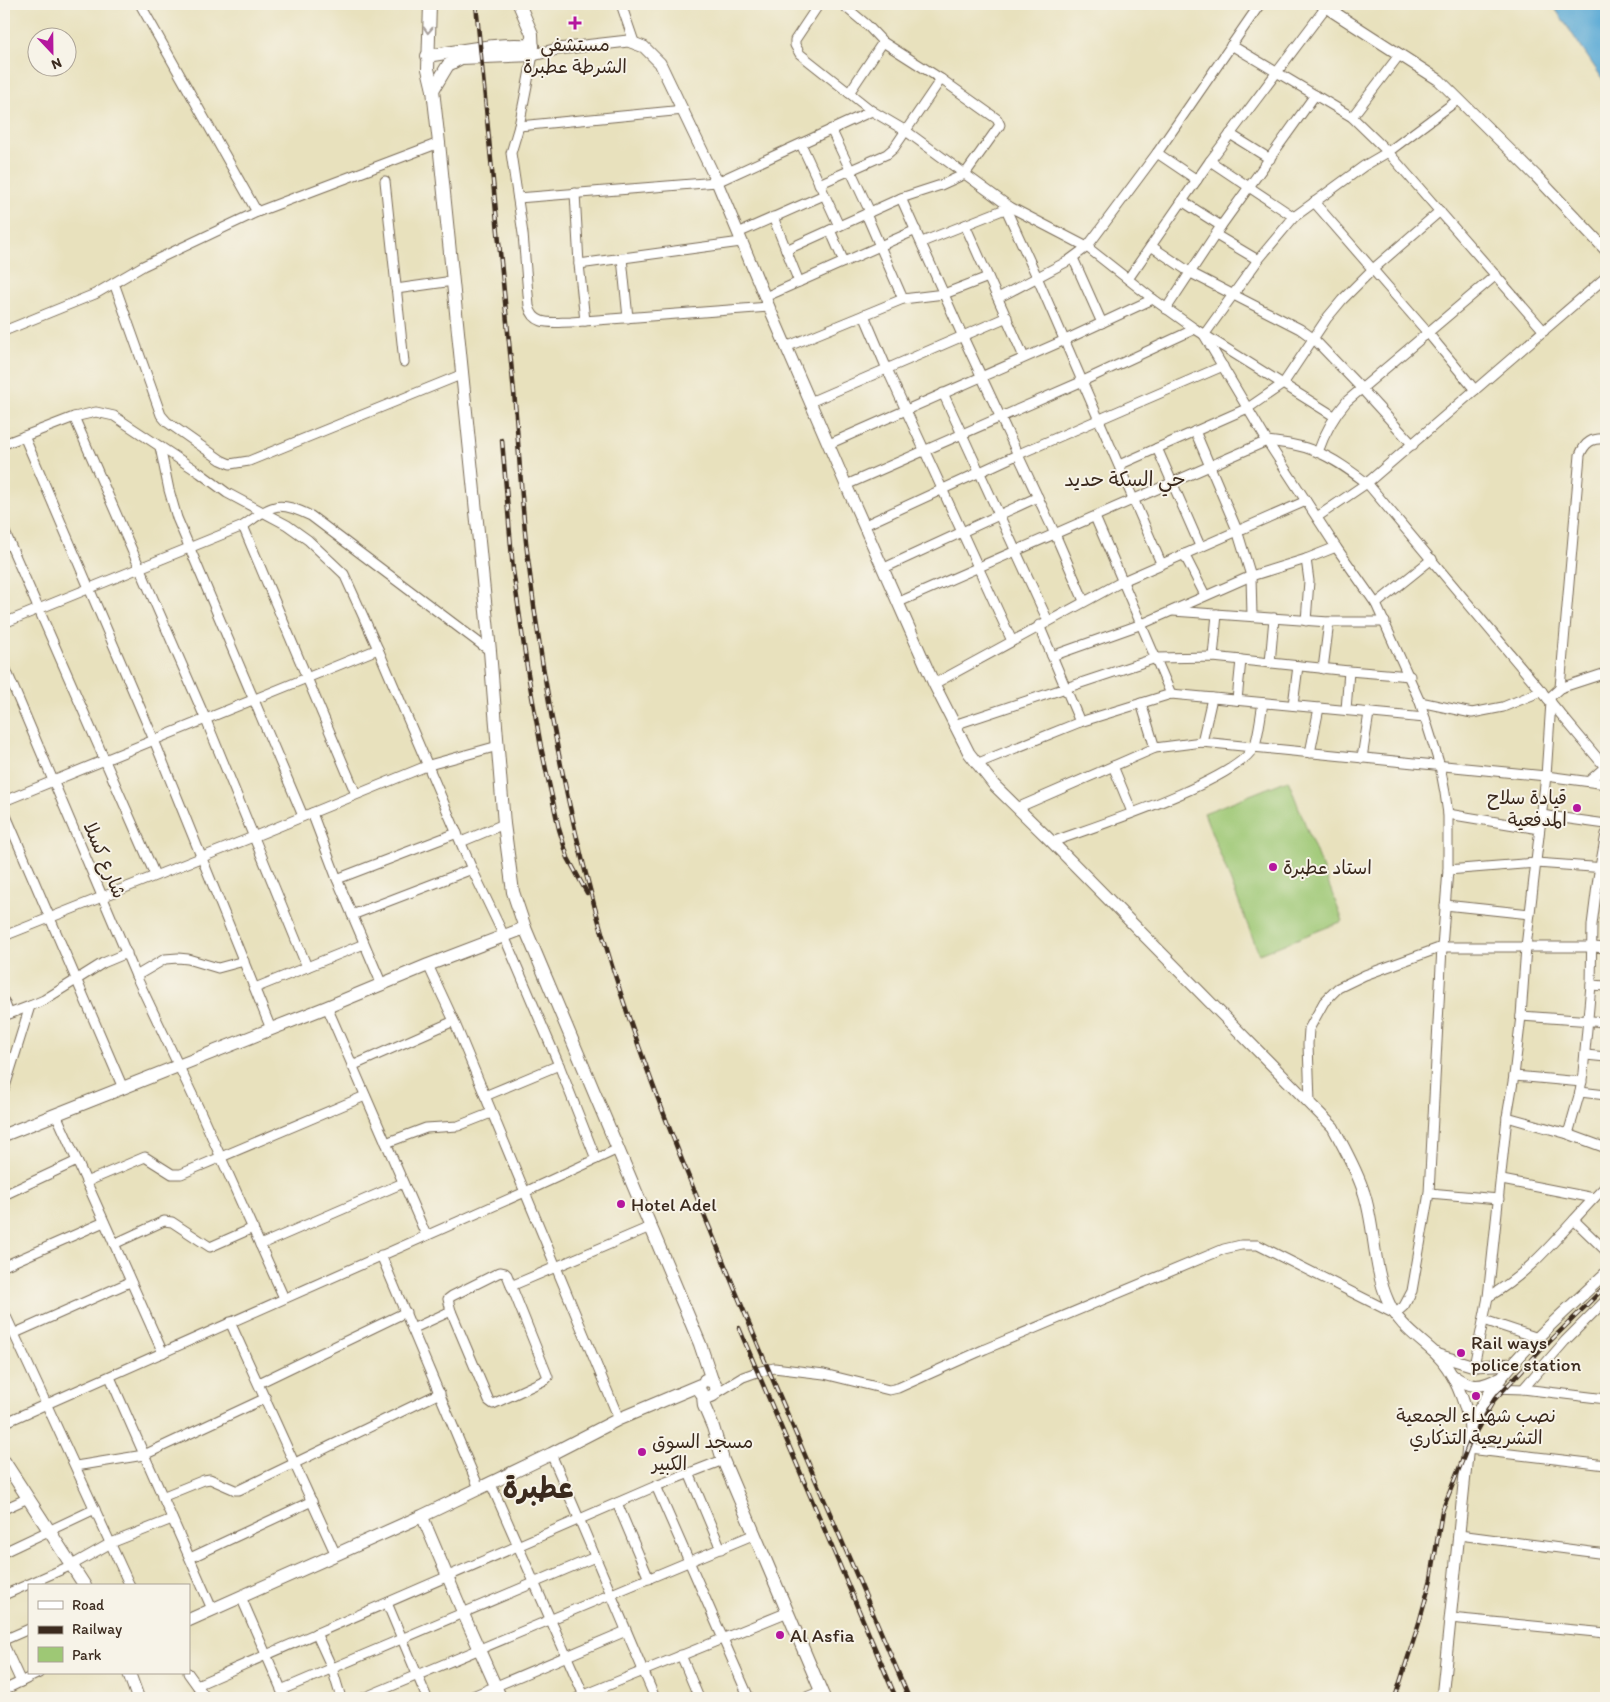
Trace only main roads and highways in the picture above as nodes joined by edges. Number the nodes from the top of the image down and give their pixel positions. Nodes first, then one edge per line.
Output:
1 (430, 4) edge
2 (519, 4) edge
3 (533, 50) junction
4 (427, 56) junction
5 (433, 90) junction
6 (526, 928) junction
7 (4, 1135) edge
8 (708, 1388) junction
9 (4, 1464) edge
10 (84, 1584) edge
11 (190, 1620) edge
12 (129, 1674) edge
13 (822, 1695) edge
14 (138, 1698) edge

1 -> 4 main road
2 - 3 main road
3 - 4 main road
3 - 5 main road
4 - 5 main road
5 - 6 main road
6 - 7 main road
6 - 8 main road
8 - 11 main road
8 - 13 main road
9 - 10 main road
12 - 14 main road

